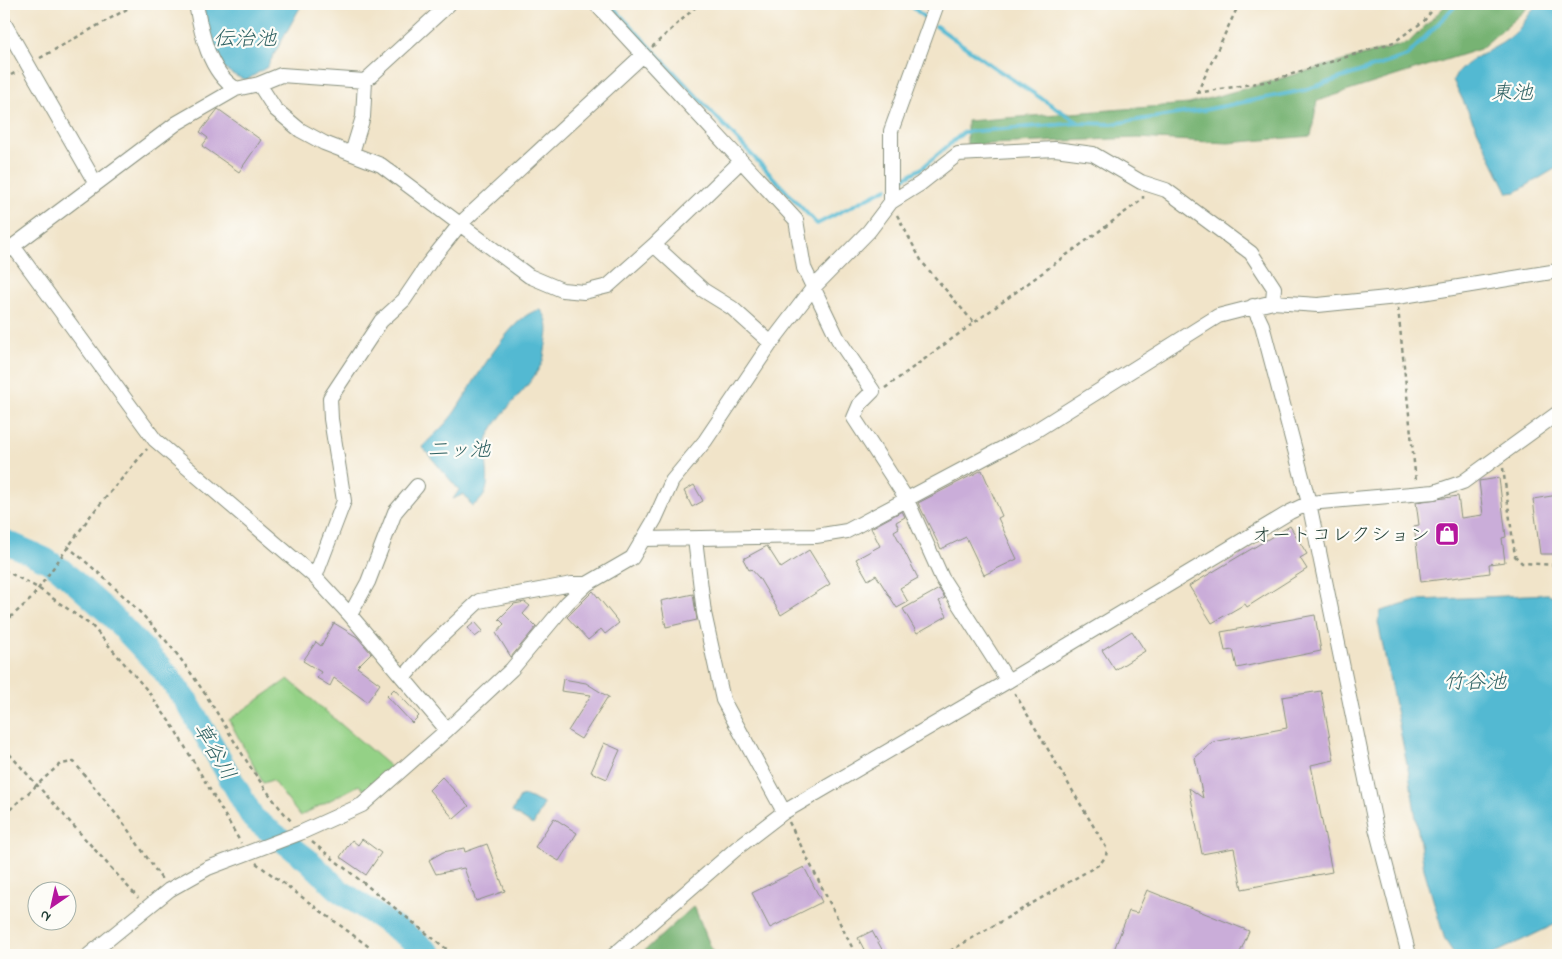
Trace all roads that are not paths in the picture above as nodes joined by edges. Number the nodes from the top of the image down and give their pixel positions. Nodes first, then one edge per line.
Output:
1 (196, 4) edge
2 (449, 4) edge
3 (596, 4) edge
4 (937, 4) edge
5 (4, 22) edge
6 (643, 55) junction
7 (365, 81) junction
8 (259, 84) junction
9 (236, 88) junction
10 (352, 152) junction
11 (740, 162) junction
12 (96, 184) junction
13 (891, 202) junction
14 (460, 224) junction
15 (654, 245) junction
16 (8, 250) edge
17 (1558, 271) edge
18 (813, 288) junction
19 (1273, 302) junction
20 (1253, 306) junction
21 (771, 343) junction
22 (1558, 413) edge
23 (417, 486) dead end
24 (906, 498) junction
25 (1308, 503) junction
26 (644, 539) junction
27 (695, 539) junction
28 (314, 578) junction
29 (587, 584) junction
30 (350, 615) junction
31 (404, 677) junction
32 (1008, 681) junction
33 (447, 730) junction
34 (784, 812) junction
35 (89, 955) edge
36 (614, 955) edge
37 (1409, 955) edge

1 - 9 street
2 - 7 street
3 - 6 street
4 - 13 street
5 - 12 street
6 - 11 street
6 - 14 street
7 - 8 street
7 - 10 street
8 - 9 street
8 - 10 street
9 - 12 street
10 - 14 street
11 - 15 street
11 - 18 street
12 - 16 street
13 - 18 street
13 - 19 street
14 - 15 street
14 - 28 street
15 - 21 street
16 - 28 street
17 - 19 street
18 - 21 street
18 - 24 street
19 - 20 street
20 - 24 street
20 - 25 street
21 - 26 street
22 - 25 street
23 - 30 street
24 - 27 street
24 - 32 street
25 - 32 street
25 - 37 street
26 - 27 street
26 - 29 street
27 - 34 street
28 - 30 street
29 - 31 street
29 - 33 street
30 - 31 street
31 - 33 street
32 - 34 street
33 - 35 street
34 - 36 street

